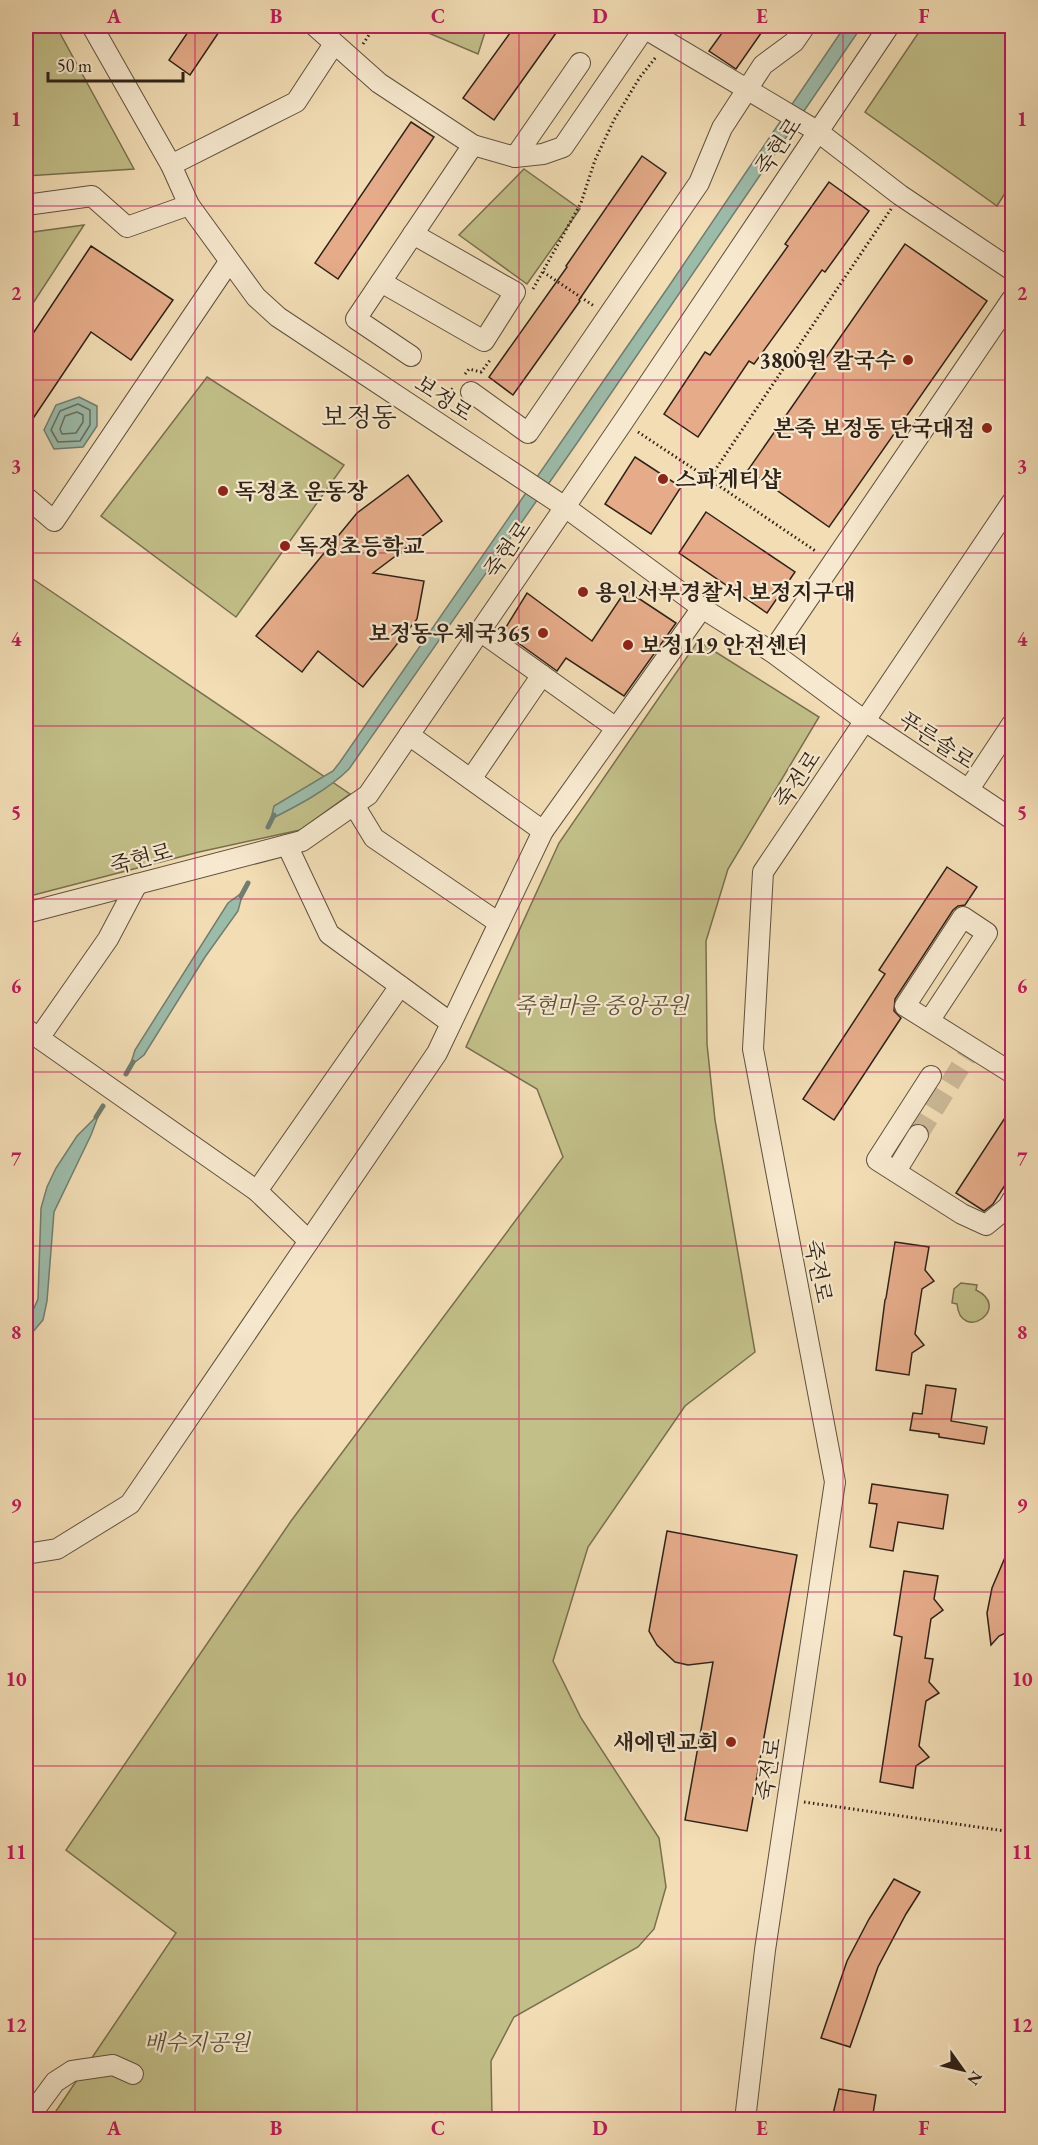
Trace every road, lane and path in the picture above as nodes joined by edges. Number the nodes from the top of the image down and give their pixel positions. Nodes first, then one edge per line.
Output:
1 (92, 26) edge
2 (315, 26) edge
3 (805, 26) edge
4 (889, 26) edge
5 (645, 27) edge
6 (669, 41) junction
7 (334, 44) junction
8 (580, 63) dead end
9 (748, 89) junction
10 (810, 127) junction
11 (473, 145) junction
12 (515, 157) junction
13 (171, 165) junction
14 (900, 195) junction
15 (26, 205) edge
16 (189, 205) junction
17 (413, 234) junction
18 (229, 262) junction
19 (1012, 270) edge
20 (543, 272) junction
21 (381, 282) junction
22 (532, 291) dead end
23 (1012, 299) edge
24 (608, 316) junction
25 (411, 356) dead end
26 (492, 357) dead end
27 (471, 392) dead end
28 (430, 418) junction
29 (623, 422) junction
30 (710, 479) junction
31 (26, 497) edge
32 (1012, 502) edge
33 (566, 507) junction
34 (832, 562) junction
35 (702, 608) junction
36 (480, 631) junction
37 (772, 652) junction
38 (542, 675) junction
39 (865, 721) junction
40 (1012, 724) edge
41 (616, 728) junction
42 (409, 735) junction
43 (471, 779) junction
44 (969, 789) junction
45 (354, 805) junction
46 (1012, 819) edge
47 (543, 831) junction
48 (286, 845) junction
49 (137, 884) junction
50 (26, 913) edge
51 (499, 924) junction
52 (400, 986) junction
53 (929, 1021) junction
54 (451, 1023) junction
55 (32, 1033) edge
56 (1012, 1073) edge
57 (931, 1076) dead end
58 (918, 1135) tunnel mouth
59 (896, 1171) junction
60 (257, 1191) junction
61 (1012, 1200) edge
62 (309, 1241) junction
63 (26, 1554) edge
64 (788, 1799) junction
65 (1012, 1832) edge
66 (133, 2074) dead end
67 (27, 2120) edge
68 (745, 2120) edge

1 - 13 street, 보정로
2 - 7 street
3 - 9 street
4 - 10 street, 죽현로
5 - 6 street
5 - 12 street
6 - 9 street
6 - 20 path
7 - 11 street
7 - 13 street
8 - 12 street
9 - 10 street
9 - 24 street
10 - 14 street
10 - 29 street, 죽현로
11 - 12 street
11 - 17 street
13 - 16 street, 보정로
14 - 19 street
14 - 30 path
15 - 16 street
16 - 18 street, 보정로
17 - 21 street
17 - 21 street
18 - 28 street, 보정로
18 - 31 street
20 - 22 path
20 - 24 path
21 - 25 street
23 - 34 street
24 - 27 street
26 - 28 path
28 - 33 street, 보정로
29 - 30 path
29 - 33 street, 죽현로
30 - 34 path
32 - 39 street, 죽전로
33 - 35 street, 보정로
33 - 36 street, 죽현로
34 - 37 street
35 - 37 street, 보정로
35 - 41 street
36 - 38 street
36 - 42 street, 죽현로
37 - 39 street, 보정로
38 - 41 street
38 - 43 street
39 - 44 street, 푸른솔로
39 - 64 street, 죽전로
40 - 44 street
41 - 47 street
42 - 43 street
42 - 45 street, 죽현로
43 - 47 street
44 - 46 street, 푸른솔로
45 - 48 street, 죽현로
45 - 51 street
47 - 51 street
48 - 49 street, 죽현로
48 - 52 street
49 - 50 street, 죽현로
49 - 55 street
51 - 54 street
52 - 54 street
52 - 60 street
53 - 53 street
53 - 56 street
54 - 62 street
55 - 60 street
57 - 59 street
58 - 59 street
59 - 61 street
60 - 62 street
62 - 63 street
64 - 65 path
64 - 68 street, 죽전로
66 - 67 street

